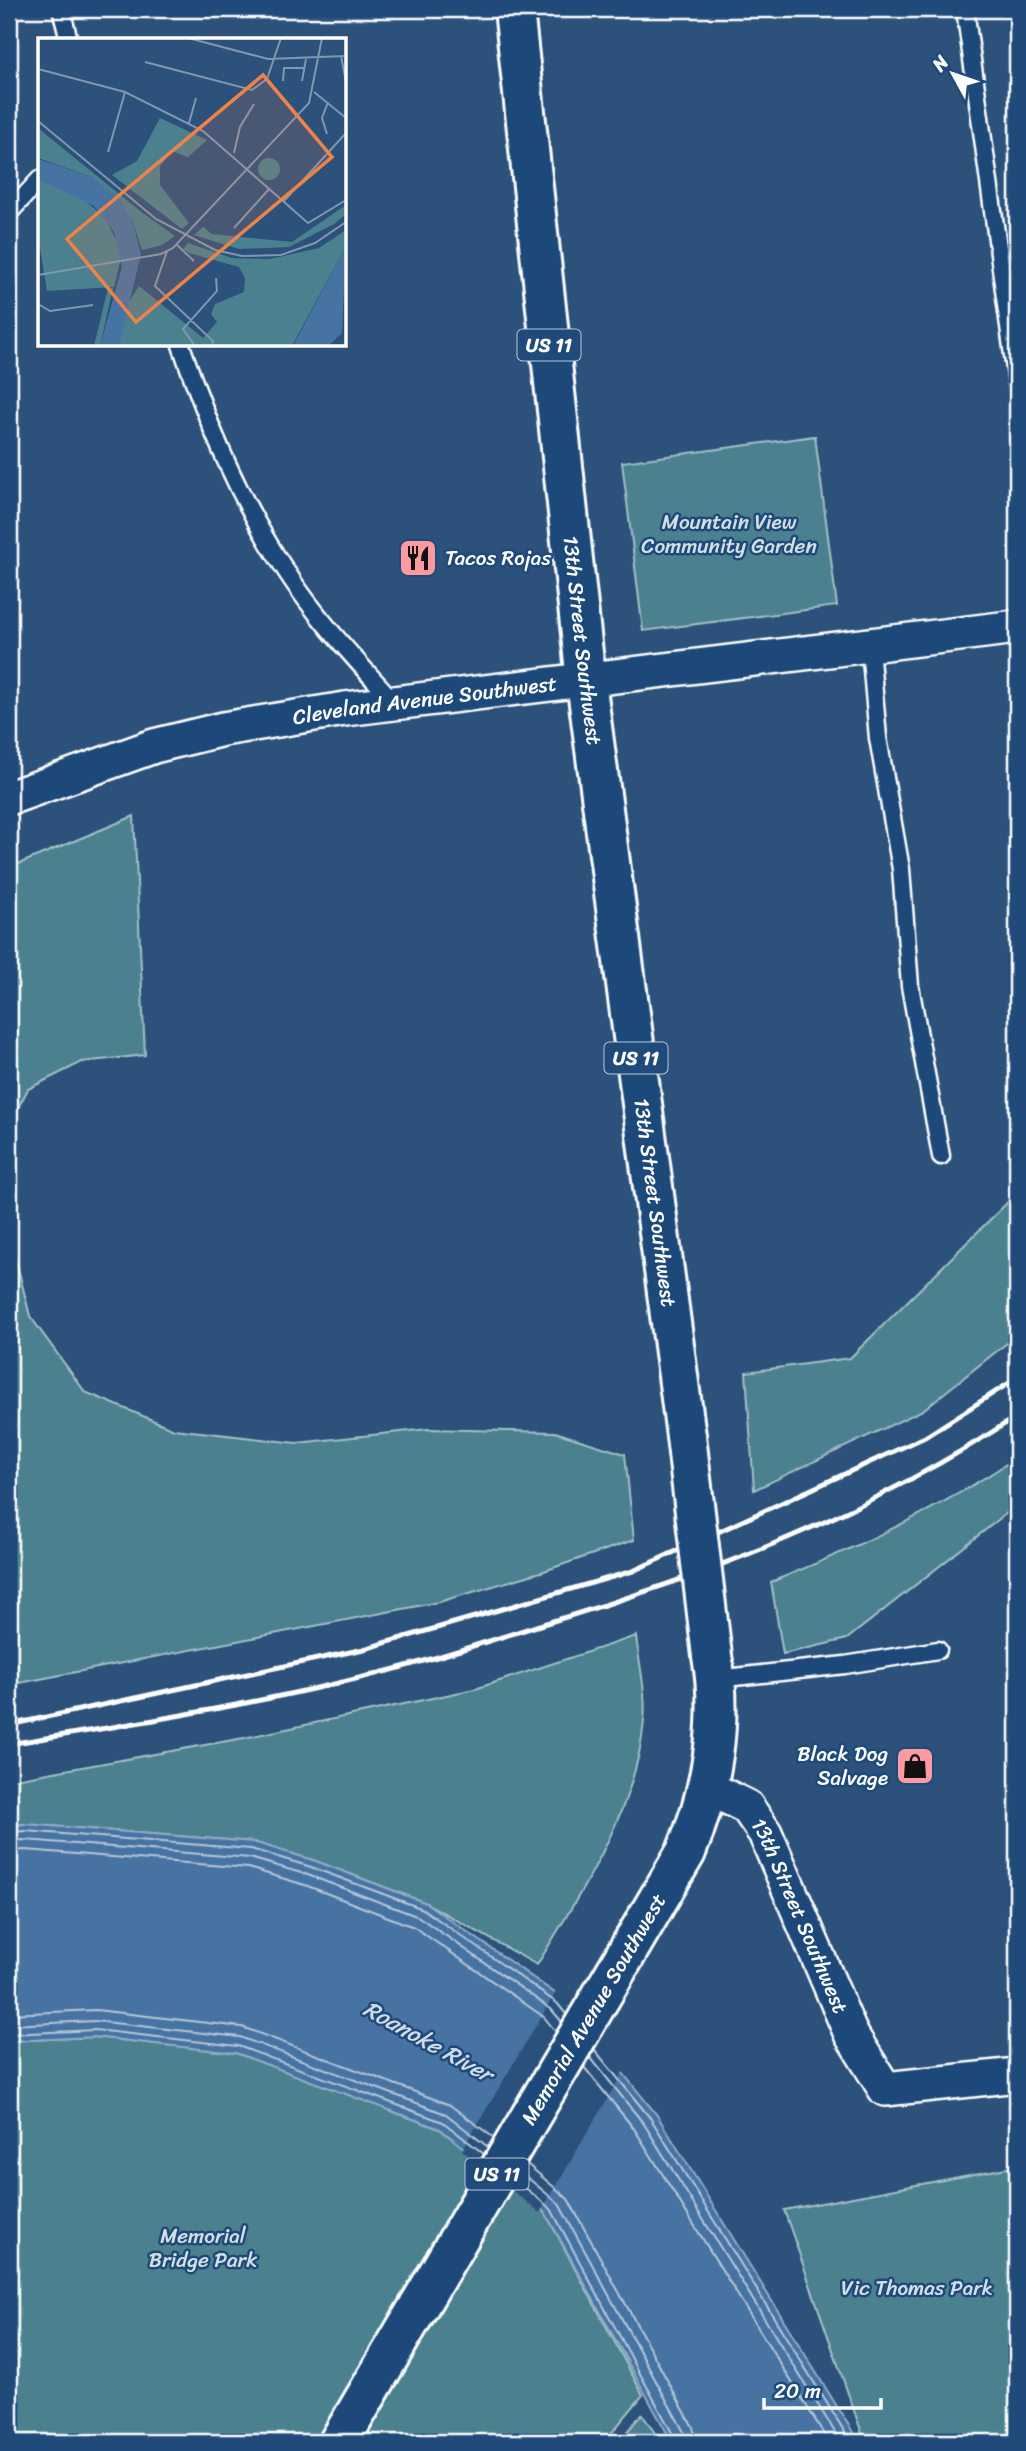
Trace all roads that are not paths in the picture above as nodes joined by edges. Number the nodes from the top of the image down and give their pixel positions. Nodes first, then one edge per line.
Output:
1 (61, 9) edge
2 (514, 9) edge
3 (965, 9) edge
4 (68, 38) edge
5 (38, 181) edge
6 (9, 213) edge
7 (181, 346) edge
8 (1017, 384) edge
9 (1017, 627) edge
10 (870, 647) junction
11 (586, 681) junction
12 (396, 704) junction
13 (9, 798) edge
14 (941, 1156) dead end
15 (938, 1650) dead end
16 (714, 1667) junction
17 (706, 1787) junction
18 (1017, 2075) edge
19 (339, 2442) edge

1 - 4 lane
2 - 11 main road, 13th Street Southwest / US 11
3 - 8 lane
5 - 6 lane
7 - 12 lane
9 - 10 street, Cleveland Avenue Southwest
10 - 11 street, Cleveland Avenue Southwest
10 - 14 lane
11 - 12 street, Cleveland Avenue Southwest
11 - 16 main road, 13th Street Southwest / US 11, bridge
12 - 13 street, Cleveland Avenue Southwest
15 - 16 lane
16 - 17 main road, 13th Street Southwest / US 11
17 - 18 street, 13th Street Southwest
17 - 19 main road, Memorial Avenue Southwest / US 11

